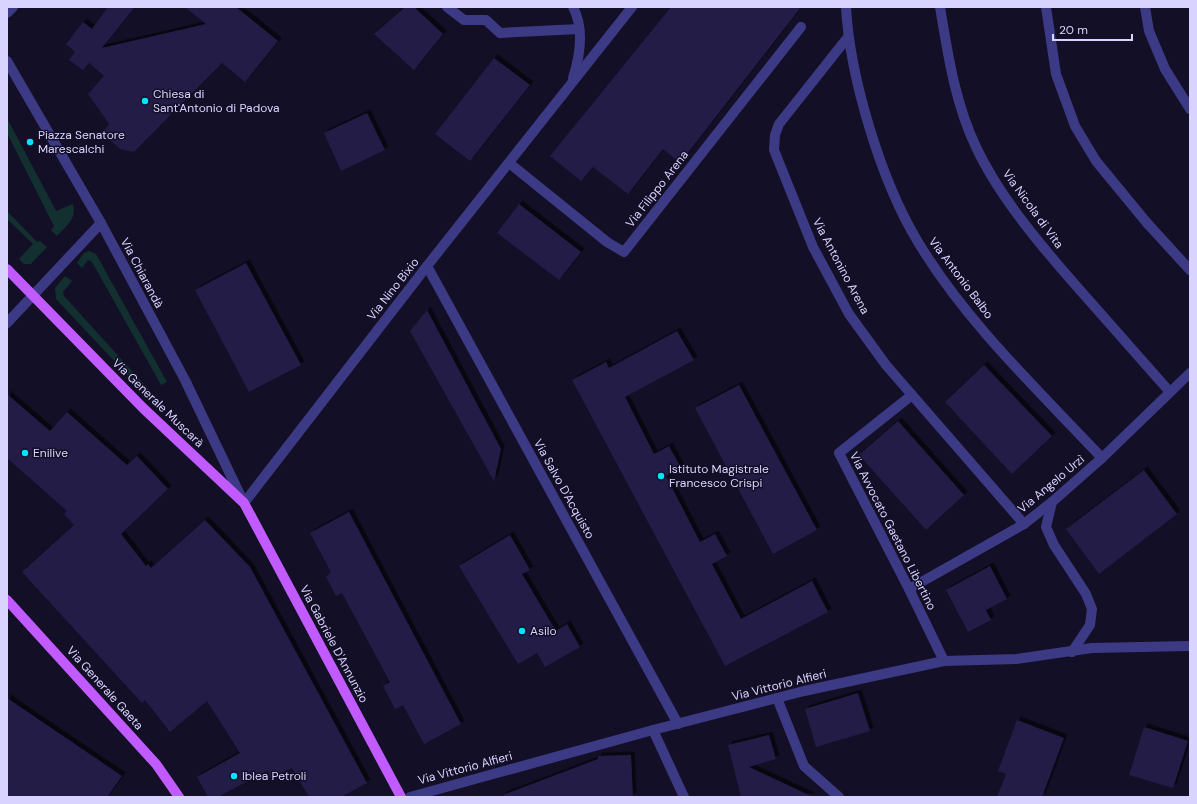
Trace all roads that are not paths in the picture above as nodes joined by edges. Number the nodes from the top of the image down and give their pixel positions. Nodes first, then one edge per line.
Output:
1 (12, 7) edge
2 (447, 7) edge
3 (573, 7) edge
4 (632, 7) edge
5 (846, 7) edge
6 (940, 7) edge
7 (1046, 7) edge
8 (1145, 7) edge
9 (7, 13) edge
10 (801, 27) dead end
11 (579, 29) junction
12 (848, 37) junction
13 (7, 60) edge
14 (565, 92) junction
15 (1190, 109) edge
16 (509, 163) junction
17 (101, 223) junction
18 (427, 266) junction
19 (7, 269) edge
20 (1190, 270) edge
21 (33, 295) junction
22 (7, 324) edge
23 (1190, 373) edge
24 (1169, 391) junction
25 (912, 395) junction
26 (1102, 458) junction
27 (1052, 502) junction
28 (244, 503) junction
29 (1024, 524) junction
30 (909, 589) junction
31 (7, 600) edge
32 (1190, 646) edge
33 (1072, 652) junction
34 (944, 662) junction
35 (777, 698) junction
36 (678, 724) junction
37 (653, 730) junction
38 (179, 797) edge
39 (401, 797) edge
40 (410, 797) edge
41 (684, 797) edge
42 (839, 797) edge

1 - 9 street
2 - 11 street
3 - 11 street
4 - 14 street
5 - 12 street, Via Antonio Balbo
6 - 24 street, Via Nicola di Vita
7 - 20 street
8 - 15 street
10 - 16 street, Via Filippo Arena
11 - 14 street
12 - 25 street, Via Antonino Arena
12 - 26 street, Via Antonio Balbo
13 - 17 street, Via Chiarandà
14 - 16 street, Via Nino Bixio
16 - 18 street, Via Nino Bixio
17 - 21 street
17 - 28 street, Via Chiarandà
18 - 28 street, Via Nino Bixio
18 - 36 street, Via Salvo D'Acquisto
19 - 21 main road, Via Generale Muscarà
21 - 22 street
21 - 28 main road, Via Generale Muscarà
23 - 24 street, Via Angelo Urzì
24 - 26 street, Via Angelo Urzì
25 - 29 street, Via Antonino Arena
25 - 30 street, Via Avvocato Gaetano Libertino
26 - 27 street, Via Angelo Urzì
27 - 29 street, Via Angelo Urzì
27 - 33 street
28 - 39 main road, Via Gabriele D'Annunzio
29 - 30 street, Via Angelo Urzì
30 - 34 street, Via Avvocato Gaetano Libertino
31 - 38 main road, Via Generale Gaeta
32 - 33 street, Via Vittorio Alfieri
33 - 34 street, Via Vittorio Alfieri
34 - 35 street, Via Vittorio Alfieri
35 - 36 street, Via Vittorio Alfieri
35 - 42 street
36 - 37 street, Via Vittorio Alfieri
37 - 40 street, Via Vittorio Alfieri
37 - 41 street

